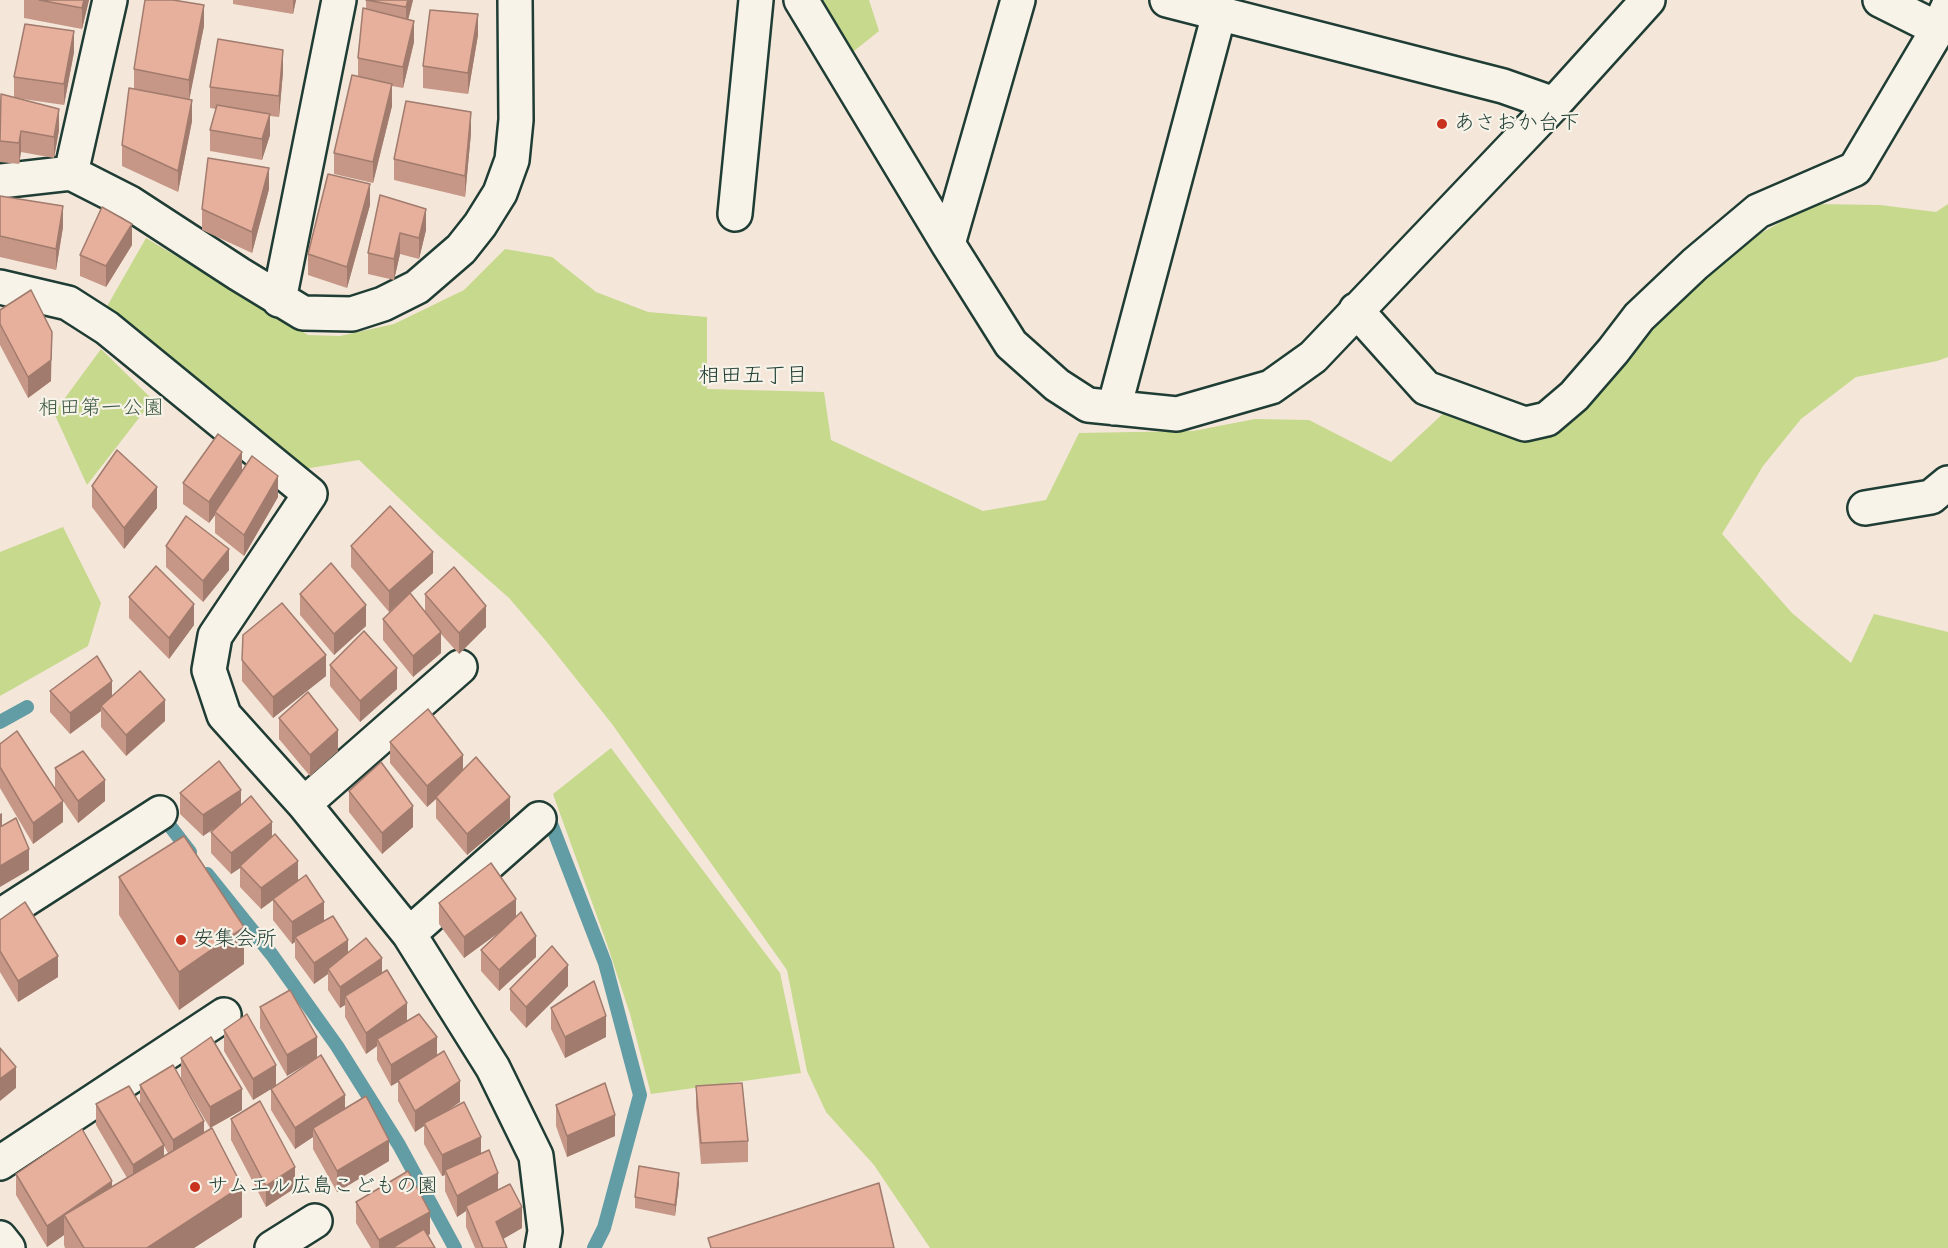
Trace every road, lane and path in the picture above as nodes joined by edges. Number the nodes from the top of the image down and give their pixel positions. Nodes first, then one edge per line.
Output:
1 (110, 0) edge
2 (339, 0) edge
3 (515, 0) edge
4 (756, 0) edge
5 (801, 0) edge
6 (1018, 0) edge
7 (1167, 0) edge
8 (1648, 0) edge
9 (1880, 0) edge
10 (1219, 14) junction
11 (1943, 18) edge
12 (1554, 104) junction
13 (71, 173) junction
14 (0, 181) edge
15 (735, 214) dead end
16 (948, 244) junction
17 (0, 286) edge
18 (279, 300) junction
19 (1356, 310) junction
20 (1114, 408) junction
21 (1948, 483) edge
22 (1865, 508) dead end
23 (460, 667) dead end
24 (304, 804) junction
25 (160, 813) dead end
26 (539, 819) dead end
27 (0, 916) edge
28 (409, 934) junction
29 (224, 1015) dead end
30 (0, 1163) edge
31 (315, 1221) dead end
32 (0, 1238) edge
33 (8, 1248) edge
34 (273, 1248) edge
35 (542, 1248) edge

1 - 13 street
2 - 18 street
3 - 18 street
4 - 15 street
5 - 16 street
6 - 16 street
7 - 10 street
8 - 12 street
9 - 11 street
10 - 12 street
10 - 20 street
11 - 19 street
12 - 19 street
13 - 14 street
13 - 18 street
16 - 20 street
17 - 24 street
19 - 20 street
21 - 22 street
23 - 24 street
24 - 28 street
25 - 27 street
26 - 28 street
28 - 35 street
29 - 30 street
31 - 34 street
32 - 33 street

